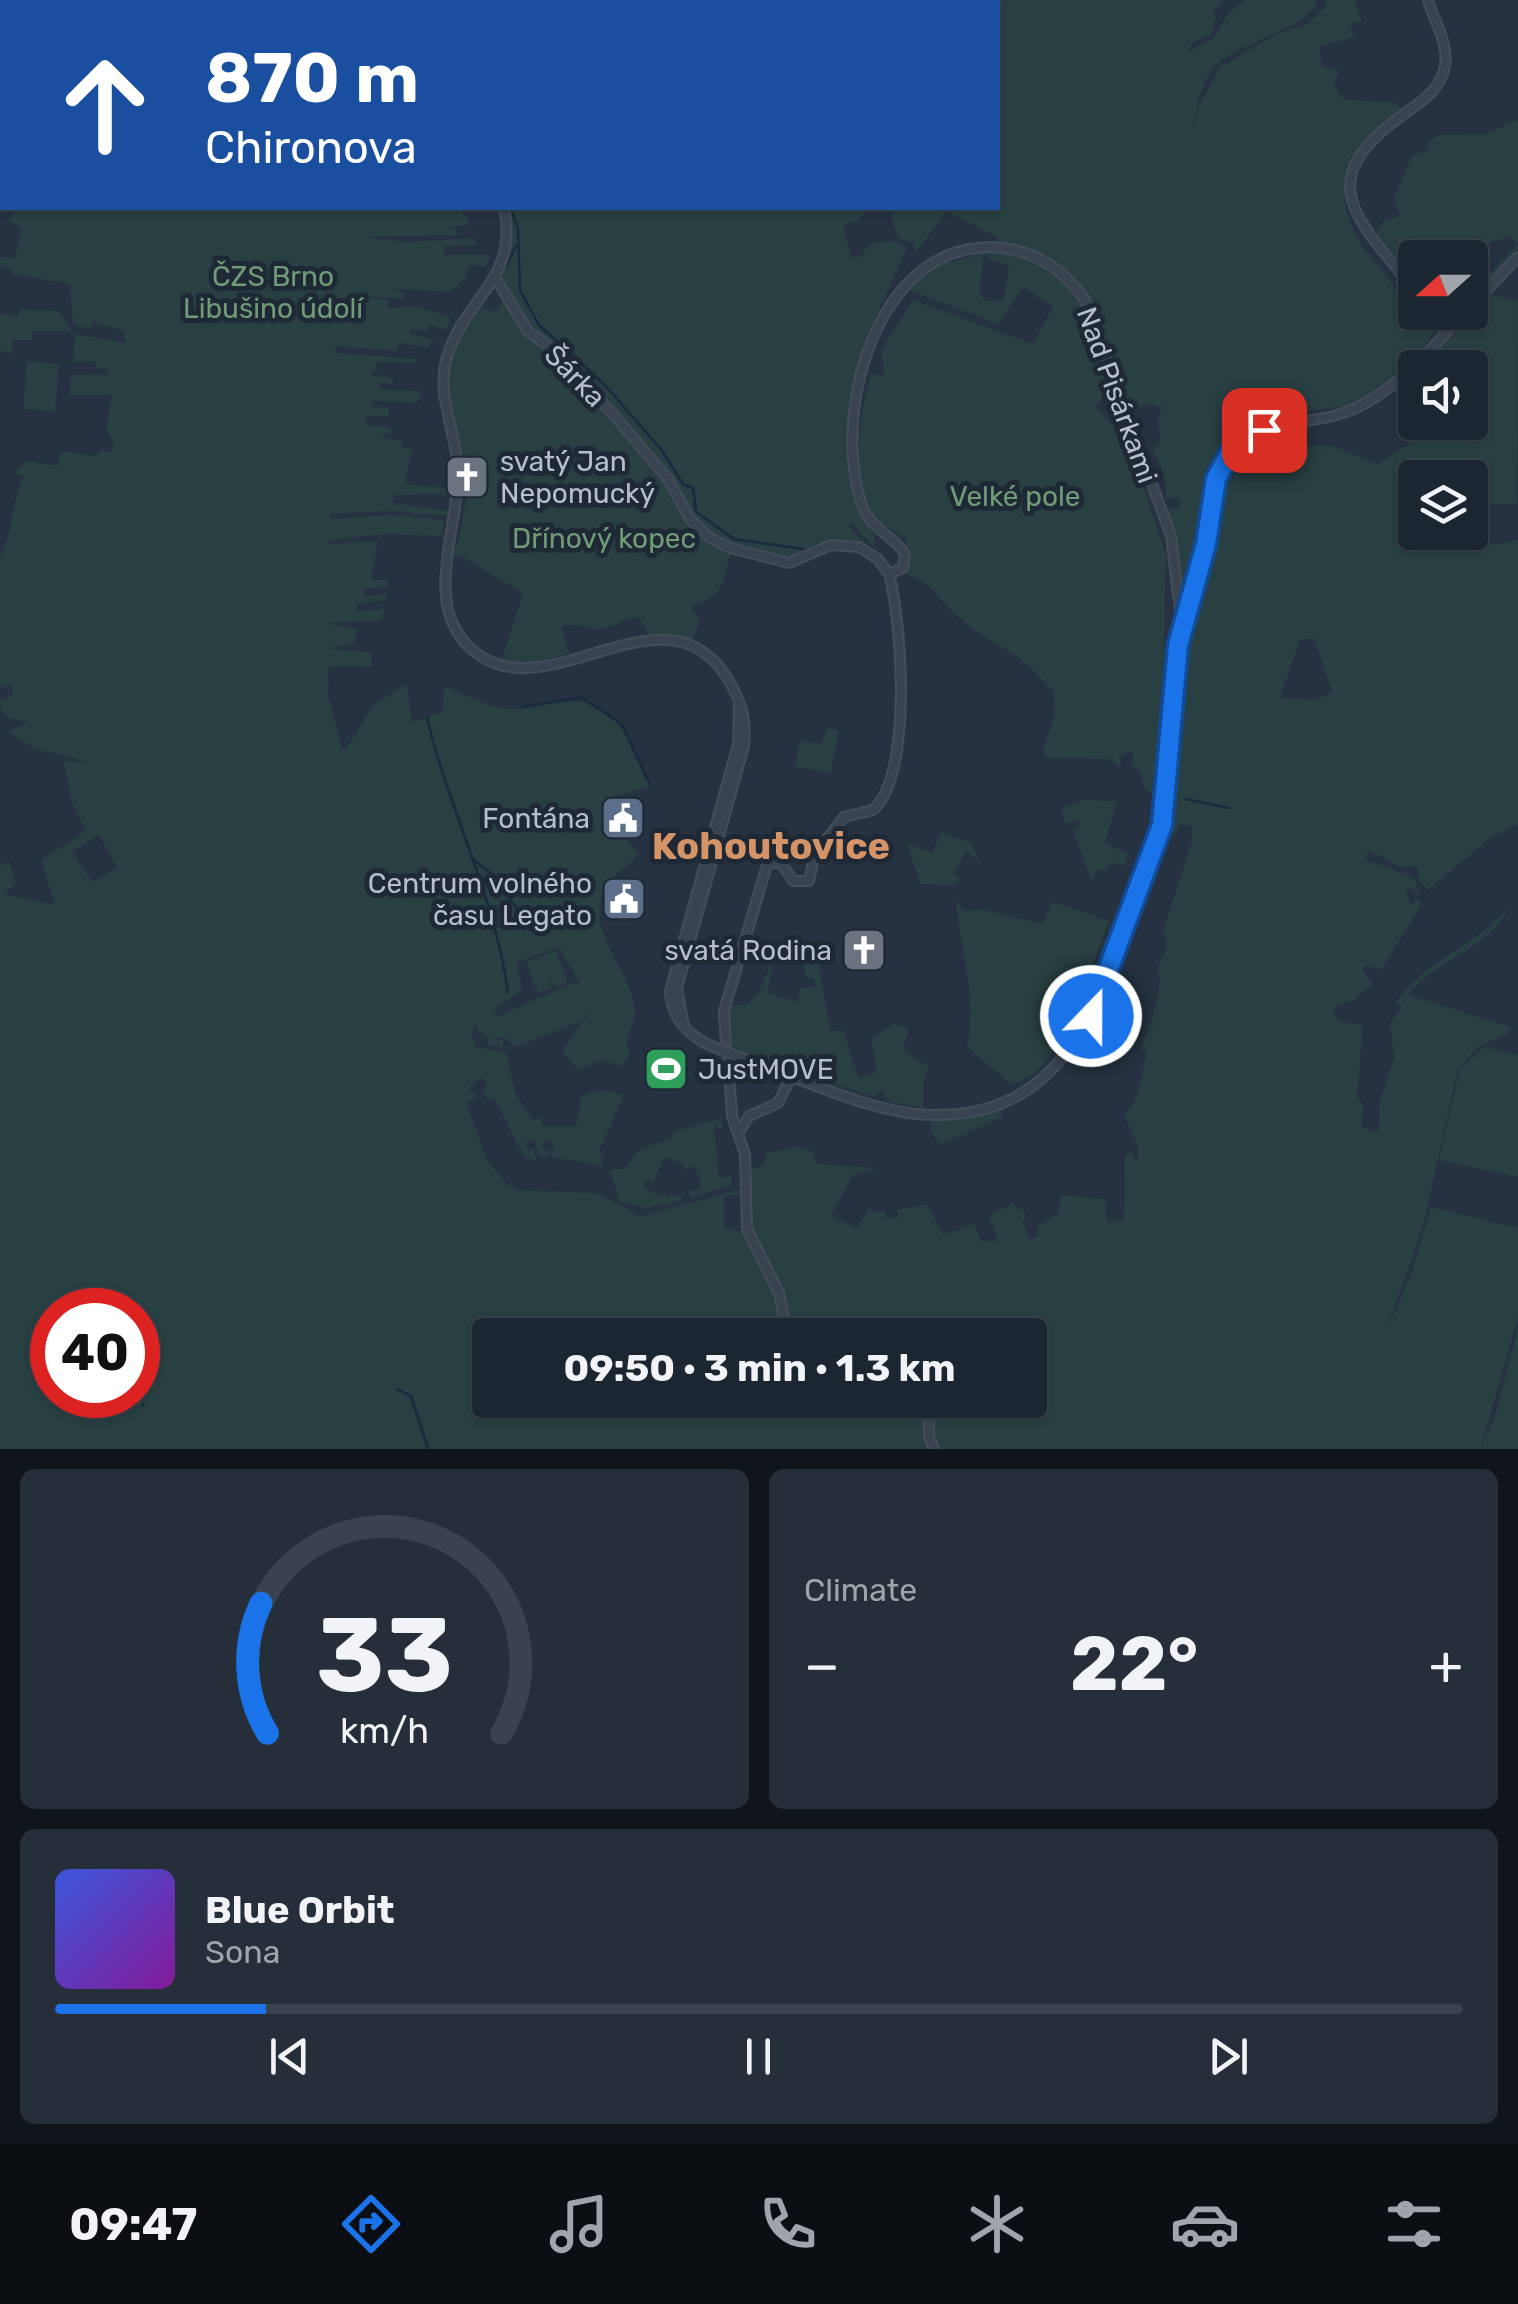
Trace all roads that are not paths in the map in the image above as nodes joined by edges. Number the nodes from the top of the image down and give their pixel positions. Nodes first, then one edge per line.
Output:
1 (1429, 0) edge
2 (504, 210) edge
3 (1518, 257) edge
4 (1398, 269) edge
5 (496, 278) junction
6 (1488, 289) edge
7 (503, 291) junction
8 (484, 296) junction
9 (1448, 330) edge
10 (889, 574) junction
11 (1175, 578) junction
12 (1195, 582) junction
13 (1190, 598) junction
14 (1182, 624) junction
15 (728, 1053) junction
16 (792, 1075) junction
17 (741, 1116) junction
18 (784, 1318) edge
19 (929, 1418) edge
20 (934, 1449) edge

1 - 4 street
2 - 5 street
3 - 6 street
5 - 7 street, Šárka
5 - 8 street
7 - 8 street
7 - 10 street, Šárka
8 - 15 street
9 - 12 street
10 - 11 street, Nad Pisárkami
10 - 15 street
11 - 12 street
11 - 13 street, Nad Pisárkami
11 - 14 street
12 - 13 street
13 - 14 street
14 - 16 street
15 - 16 street
15 - 17 street
16 - 17 street
17 - 18 street
19 - 20 street

